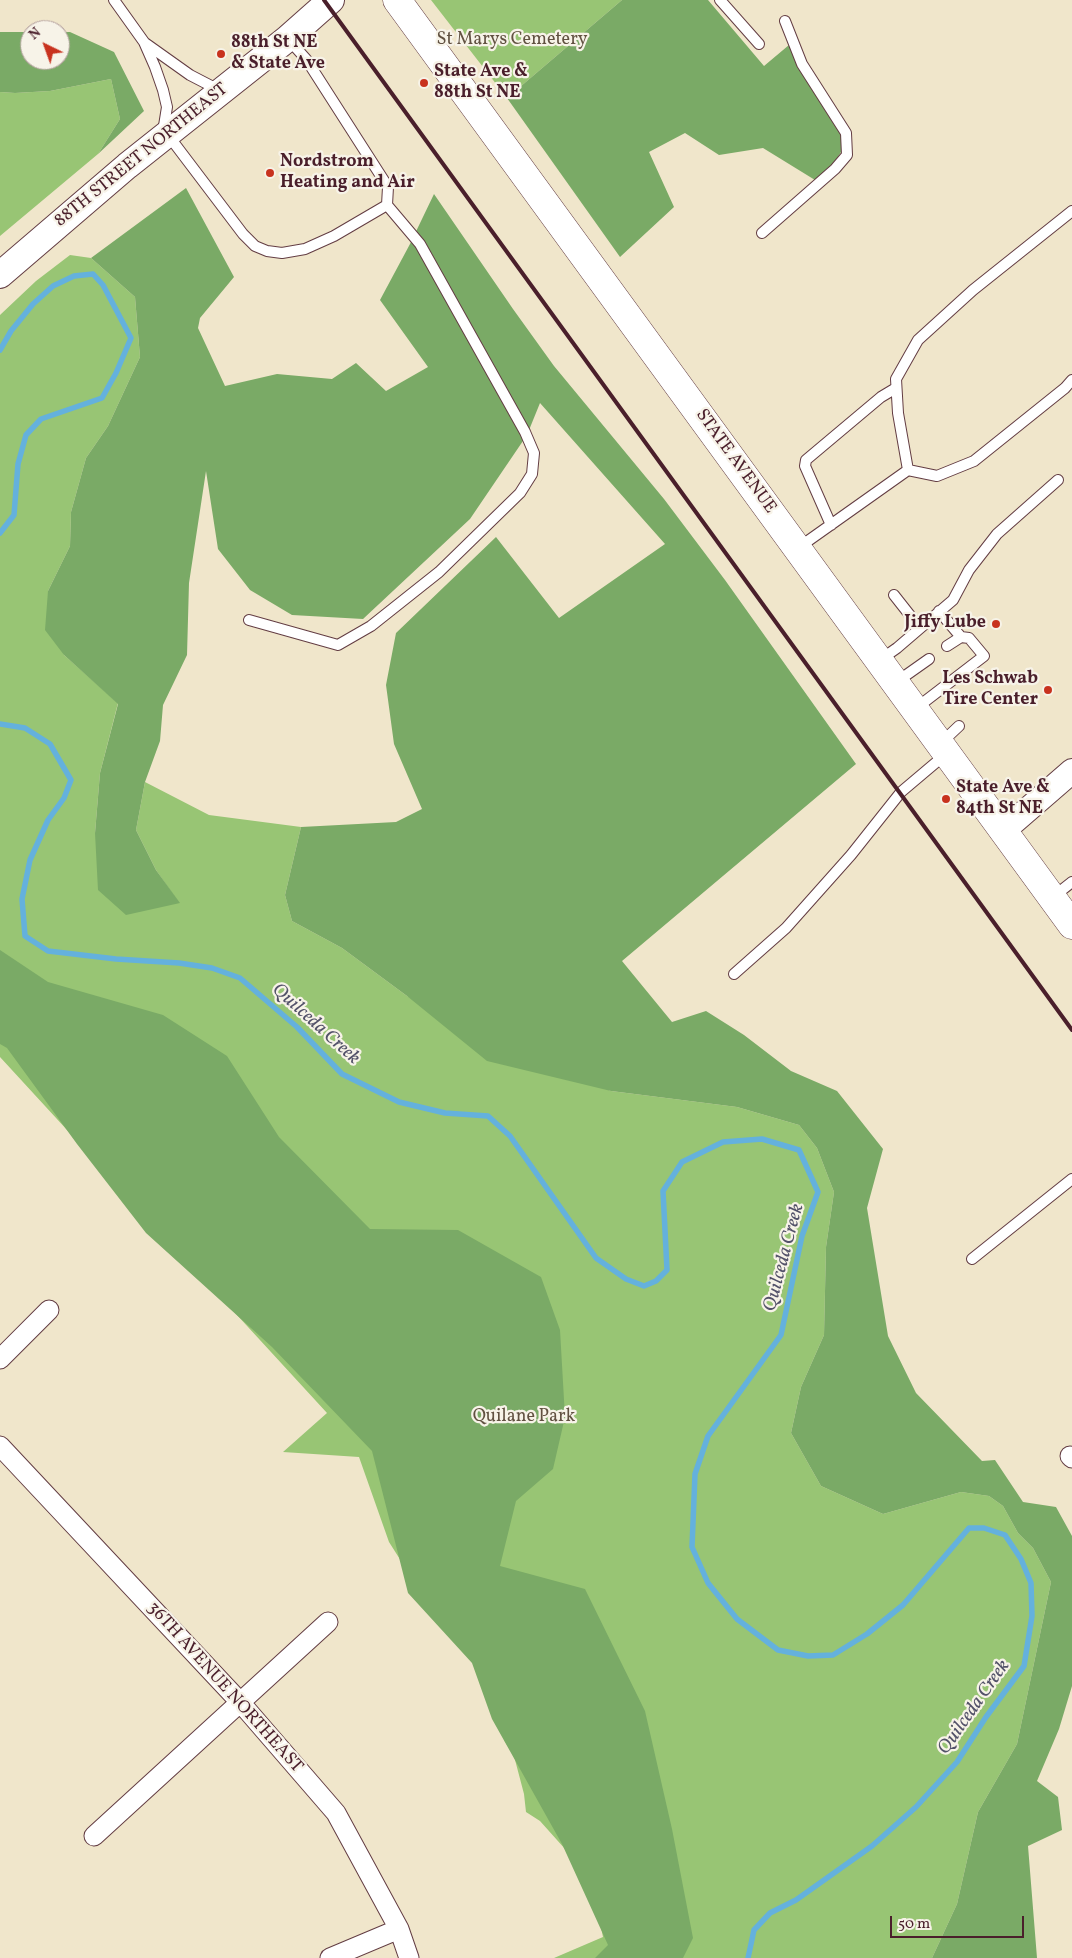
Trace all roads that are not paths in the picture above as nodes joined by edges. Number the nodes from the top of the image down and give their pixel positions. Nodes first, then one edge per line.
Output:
1 (114, 0) edge
2 (331, 0) edge
3 (397, 0) edge
4 (720, 0) edge
5 (785, 21) dead end
6 (287, 39) junction
7 (144, 42) junction
8 (759, 44) dead end
9 (222, 91) junction
10 (165, 137) junction
11 (387, 205) junction
12 (1072, 210) edge
13 (762, 233) dead end
14 (0, 275) edge
15 (1072, 380) edge
16 (896, 388) junction
17 (908, 470) junction
18 (1058, 480) dead end
19 (831, 525) junction
20 (797, 548) junction
21 (894, 595) dead end
22 (939, 612) junction
23 (249, 620) dead end
24 (920, 628) junction
25 (961, 637) junction
26 (947, 646) dead end
27 (929, 659) dead end
28 (879, 660) junction
29 (895, 683) junction
30 (915, 709) junction
31 (949, 741) junction
32 (1072, 771) edge
33 (1003, 830) junction
34 (1062, 890) edge
35 (1072, 925) edge
36 (734, 974) dead end
37 (1072, 1179) edge
38 (972, 1259) dead end
39 (49, 1310) dead end
40 (0, 1358) edge
41 (0, 1446) edge
42 (328, 1622) dead end
43 (240, 1702) junction
44 (94, 1836) dead end
45 (399, 1929) junction
46 (330, 1958) edge
47 (409, 1958) edge

1 - 7 lane
2 - 6 main road, 88TH STREET NORTHEAST
3 - 20 main road, STATE AVENUE
4 - 8 lane
5 - 13 lane
6 - 9 main road, 88TH STREET NORTHEAST
6 - 11 lane
7 - 9 lane
7 - 10 lane
9 - 10 main road, 88TH STREET NORTHEAST
10 - 11 lane
10 - 14 main road, 88TH STREET NORTHEAST
11 - 23 lane
12 - 16 lane
15 - 17 lane
16 - 17 lane
16 - 19 lane
17 - 19 lane
18 - 22 lane
19 - 20 lane
20 - 28 main road, STATE AVENUE
21 - 24 lane
22 - 24 lane
22 - 25 lane
24 - 28 lane
25 - 26 lane
25 - 30 lane
27 - 29 lane
28 - 29 main road, STATE AVENUE
29 - 30 main road, STATE AVENUE
30 - 31 main road, STATE AVENUE
31 - 33 main road, STATE AVENUE
31 - 36 lane
32 - 33 street
33 - 34 main road, STATE AVENUE
34 - 35 main road, STATE AVENUE
37 - 38 lane
39 - 40 street
41 - 43 street, 36TH AVENUE NORTHEAST
42 - 43 street
43 - 44 street
43 - 45 street, 36TH AVENUE NORTHEAST
45 - 46 street
45 - 47 street, 36TH AVENUE NORTHEAST

